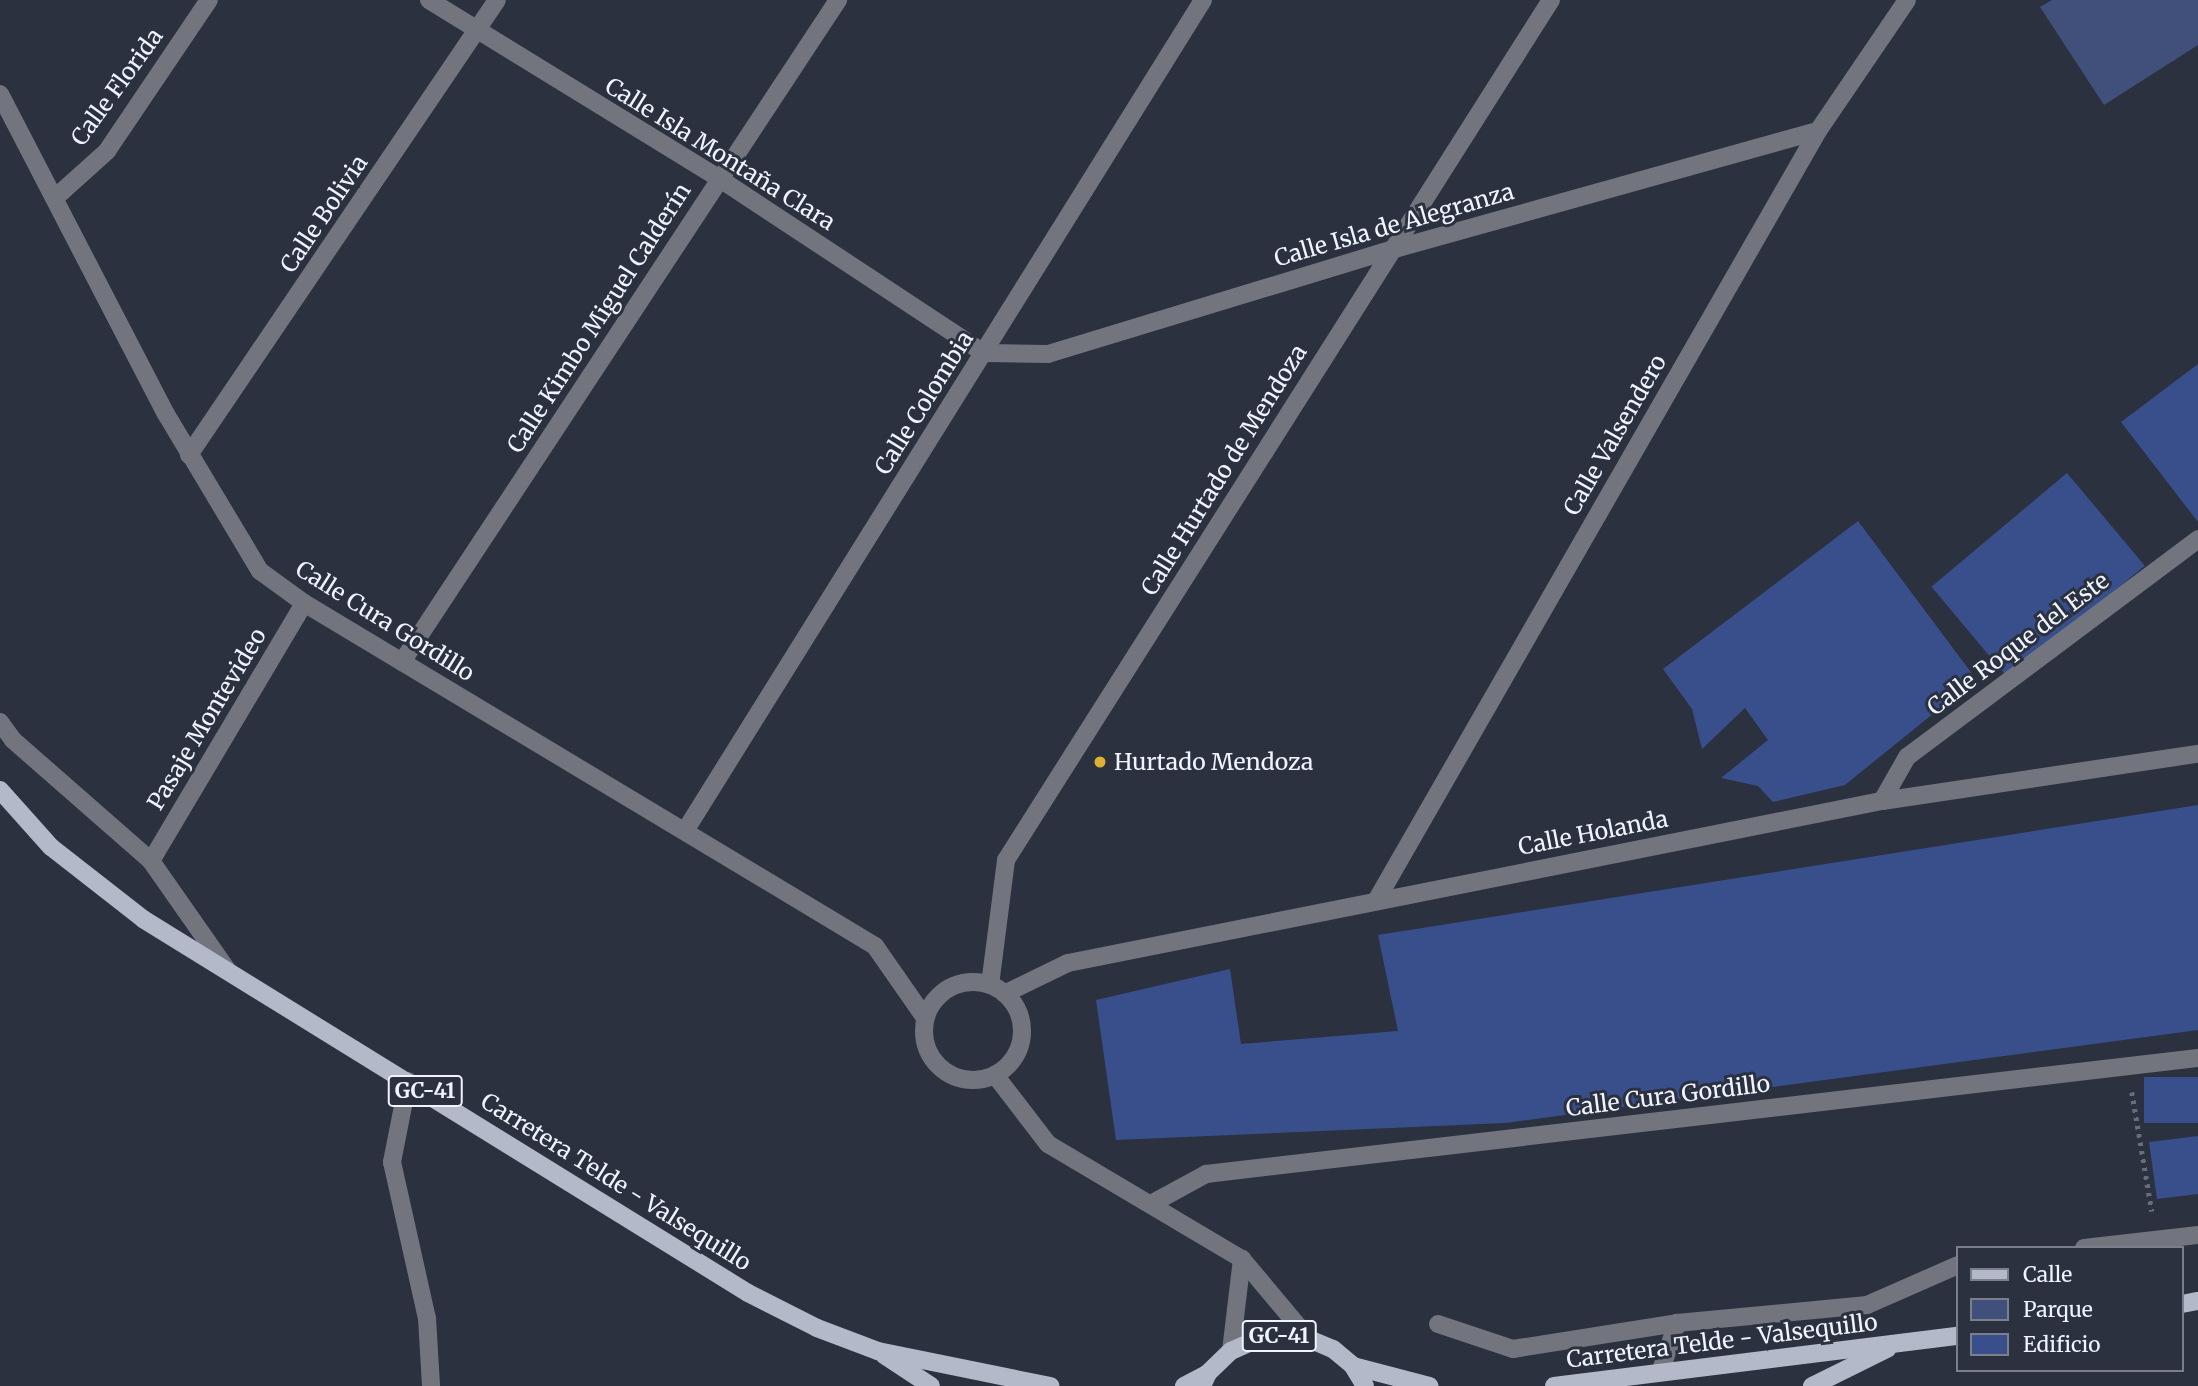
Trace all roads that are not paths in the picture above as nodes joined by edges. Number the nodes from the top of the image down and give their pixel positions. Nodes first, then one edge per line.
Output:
1 (209, 0) edge
2 (429, 0) edge
3 (497, 0) edge
4 (838, 0) edge
5 (1203, 0) edge
6 (1551, 0) edge
7 (1906, 0) edge
8 (476, 33) junction
9 (0, 94) edge
10 (1818, 131) junction
11 (720, 179) junction
12 (57, 197) junction
13 (1391, 250) junction
14 (984, 354) junction
15 (190, 455) junction
16 (2198, 539) edge
17 (304, 603) junction
18 (402, 662) junction
19 (0, 722) edge
20 (2198, 754) edge
21 (0, 790) edge
22 (1882, 801) junction
23 (685, 831) junction
24 (151, 861) junction
25 (1376, 901) junction
26 (226, 968) junction
27 (998, 989) junction
28 (925, 1018) junction
29 (2198, 1058) edge
30 (995, 1074) junction
31 (408, 1081) junction
32 (1152, 1204) junction
33 (2198, 1235) edge
34 (2102, 1246) edge
35 (1242, 1259) junction
36 (1956, 1266) edge
37 (1677, 1323) junction
38 (1438, 1324) dead end
39 (1956, 1336) edge
40 (1309, 1339) junction
41 (1896, 1345) junction
42 (878, 1351) junction
43 (1231, 1351) junction
44 (1353, 1366) junction
45 (1661, 1370) junction
46 (1205, 1380) edge
47 (431, 1386) edge
48 (931, 1386) edge
49 (1050, 1386) edge
50 (1184, 1386) edge
51 (1365, 1386) edge
52 (1429, 1386) edge
53 (1554, 1386) edge
54 (1812, 1386) edge

1 - 12 street, Calle Florida
2 - 8 street, Calle Isla Montaña Clara
3 - 8 street, Calle Bolivia
4 - 11 street, Calle Kimbo Miguel Calderín
5 - 14 street, Calle Colombia
6 - 13 street, Calle Hurtado de Mendoza
7 - 10 street, Calle Valsendero
8 - 11 street, Calle Isla Montaña Clara
8 - 15 street, Calle Bolivia
9 - 12 street, Calle Cura Gordillo
10 - 13 street, Calle Isla de Alegranza
10 - 25 street, Calle Valsendero
11 - 14 street, Calle Isla Montaña Clara
11 - 18 street, Calle Kimbo Miguel Calderín
12 - 15 street, Calle Cura Gordillo
13 - 14 street, Calle Isla de Alegranza
13 - 27 street, Calle Hurtado de Mendoza
14 - 23 street, Calle Colombia
15 - 17 street, Calle Cura Gordillo
16 - 22 street, Calle Roque del Este
17 - 18 street, Calle Cura Gordillo
17 - 24 street, Pasaje Montevideo
18 - 23 street, Calle Cura Gordillo
19 - 24 street
20 - 22 street, Calle Holanda
21 - 26 main road, Carretera Telde - Valsequillo / GC-41
22 - 25 street, Calle Holanda
23 - 28 street, Calle Cura Gordillo
24 - 26 street
25 - 27 street, Calle Holanda
26 - 31 main road, Carretera Telde - Valsequillo / GC-41
27 - 28 street
27 - 30 street
28 - 30 street
29 - 32 street, Calle Cura Gordillo
30 - 32 street
31 - 42 main road, Carretera Telde - Valsequillo / GC-41
31 - 47 street
32 - 35 street
33 - 34 street
35 - 40 street
35 - 43 street
36 - 37 street
37 - 38 street
37 - 45 street
39 - 41 main road, Carretera Telde - Valsequillo
40 - 43 main road, GC-41
40 - 44 main road, GC-41
41 - 45 main road, Carretera Telde - Valsequillo
41 - 54 main road, Carretera Telde - Valsequillo
42 - 48 main road, Carretera Telde - Valsequillo / GC-41
42 - 49 main road, Carretera Telde - Valsequillo / GC-41
43 - 46 main road, GC-41
44 - 51 main road, GC-41
44 - 52 main road, GC-41
45 - 53 main road, Carretera Telde - Valsequillo
46 - 50 main road, GC-41

